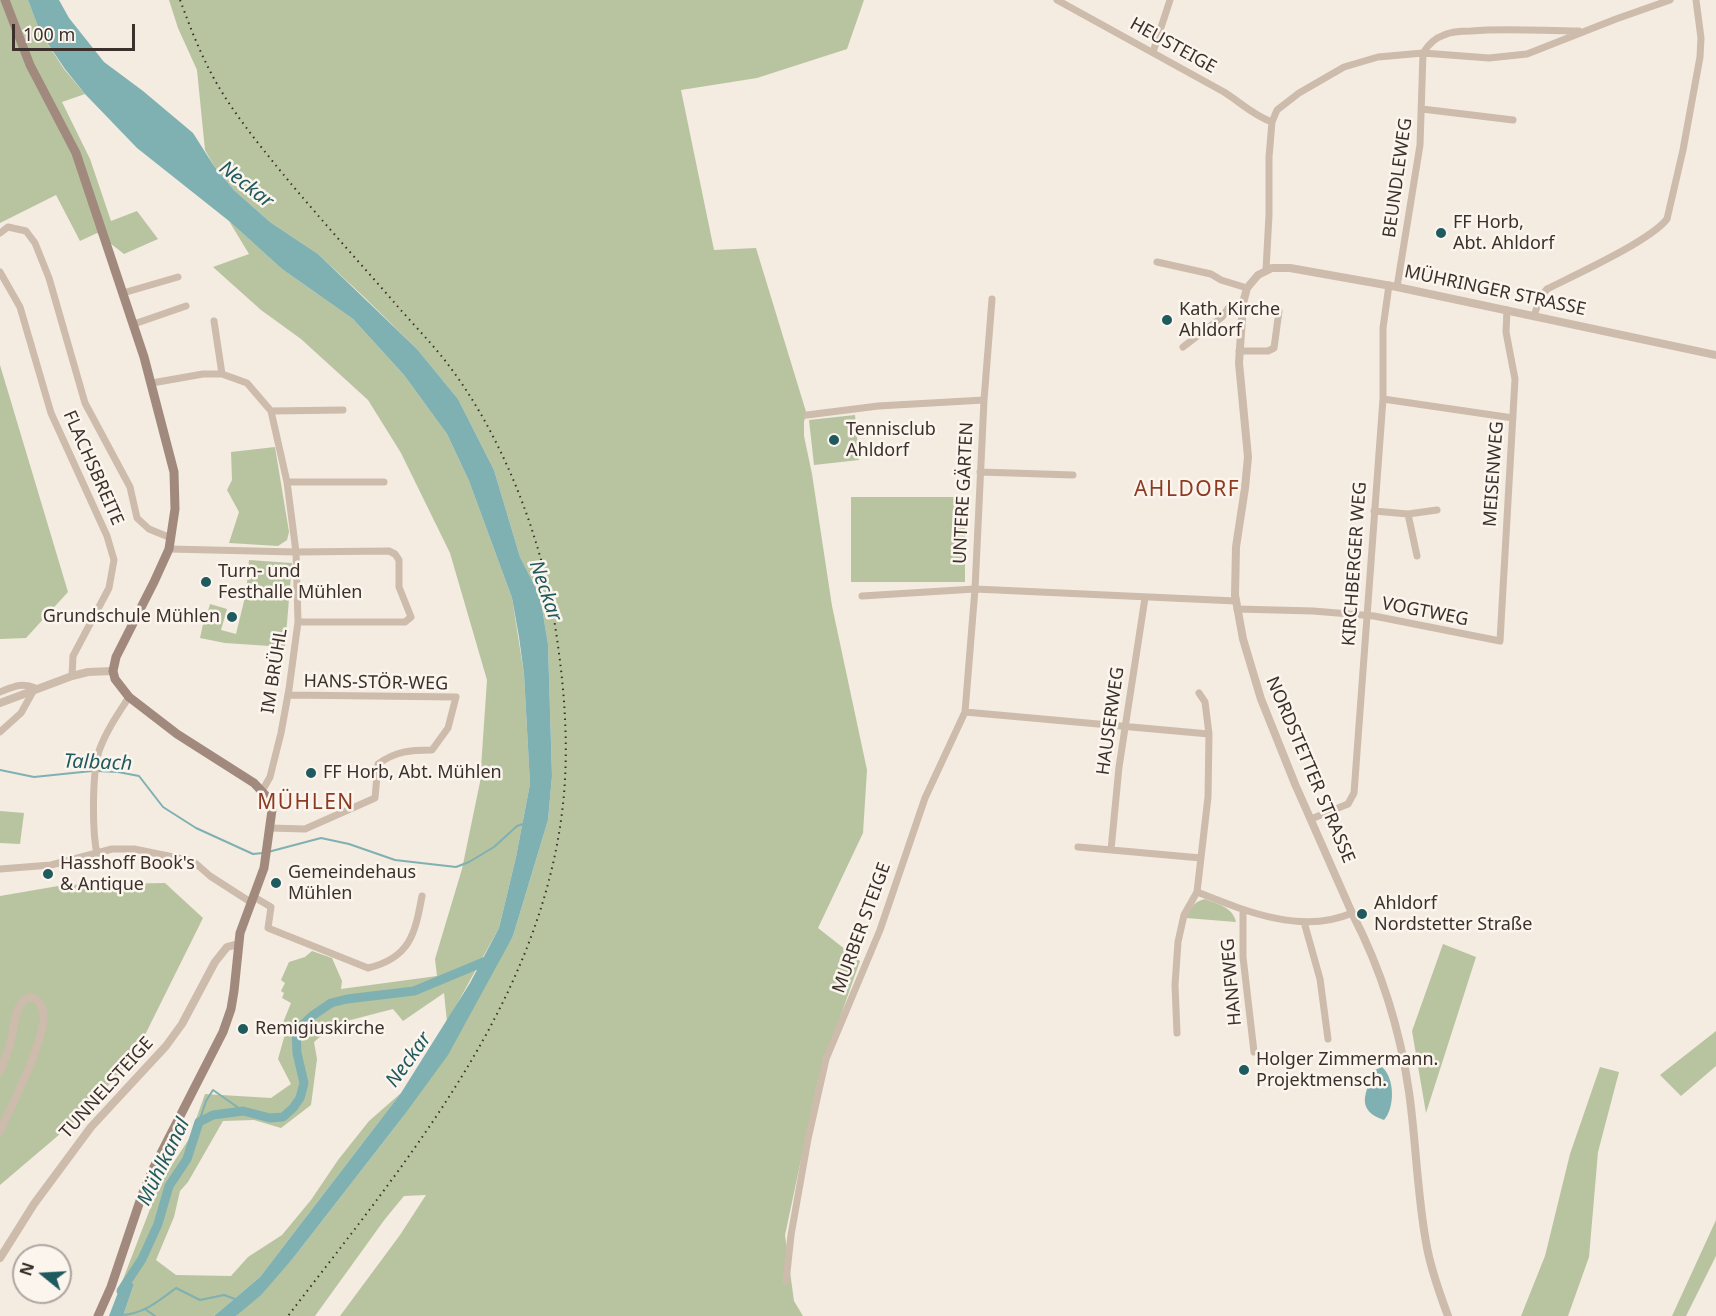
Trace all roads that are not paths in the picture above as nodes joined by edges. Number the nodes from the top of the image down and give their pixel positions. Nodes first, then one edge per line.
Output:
1 (5, 0) edge
2 (1057, 0) edge
3 (1170, 0) edge
4 (1670, 0) edge
5 (1696, 0) edge
6 (1583, 32) junction
7 (1152, 52) junction
8 (1423, 53) junction
9 (1422, 109) junction
10 (1513, 120) dead end
11 (1272, 122) junction
12 (0, 233) edge
13 (1156, 262) dead end
14 (1266, 270) junction
15 (0, 272) edge
16 (178, 277) dead end
17 (1393, 286) junction
18 (1247, 288) junction
19 (123, 293) junction
20 (992, 298) dead end
21 (1243, 303) junction
22 (186, 306) dead end
23 (1507, 310) junction
24 (1279, 311) dead end
25 (1534, 316) junction
26 (214, 321) dead end
27 (134, 324) junction
28 (1183, 347) dead end
29 (1239, 351) junction
30 (1716, 355) edge
31 (222, 374) junction
32 (152, 382) junction
33 (984, 399) junction
34 (1383, 399) junction
35 (343, 410) dead end
36 (271, 411) junction
37 (807, 415) dead end
38 (1513, 418) junction
39 (980, 472) junction
40 (1073, 476) dead end
41 (287, 482) junction
42 (384, 482) dead end
43 (1437, 510) dead end
44 (1374, 511) junction
45 (1408, 514) junction
46 (171, 538) junction
47 (169, 549) junction
48 (296, 552) junction
49 (1417, 556) dead end
50 (975, 589) junction
51 (862, 597) dead end
52 (1145, 598) junction
53 (1237, 605) junction
54 (1366, 615) junction
55 (298, 622) junction
56 (1500, 641) joint
57 (113, 671) junction
58 (72, 676) junction
59 (35, 688) junction
60 (0, 692) edge
61 (1199, 693) dead end
62 (288, 695) junction
63 (129, 697) junction
64 (0, 703) edge
65 (965, 712) junction
66 (1125, 726) junction
67 (0, 732) edge
68 (1209, 734) junction
69 (262, 791) junction
70 (1311, 819) junction
71 (270, 828) junction
72 (1078, 847) dead end
73 (1111, 850) junction
74 (97, 854) junction
75 (1201, 858) junction
76 (0, 869) edge
77 (1197, 892) junction
78 (422, 896) dead end
79 (253, 900) junction
80 (1243, 910) junction
81 (1352, 914) junction
82 (1304, 922) junction
83 (238, 944) junction
84 (1178, 1033) dead end
85 (1328, 1039) dead end
86 (1254, 1052) dead end
87 (0, 1071) edge
88 (0, 1131) edge
89 (0, 1258) edge
90 (786, 1281) dead end
91 (98, 1316) edge
92 (1448, 1316) edge

1 - 19 main road
2 - 7 street, HEUSTEIGE
3 - 7 street
4 - 6 street
5 - 25 street
6 - 8 street
6 - 8 street
7 - 11 street, HEUSTEIGE
8 - 9 street, BEUNDLEWEG
8 - 11 street
9 - 10 street, BEUNDLEWEG
9 - 17 street, BEUNDLEWEG
11 - 14 street
12 - 46 street, FLACHSBREITE
13 - 18 street
14 - 17 street, MÜHRINGER STRASSE
14 - 18 street
15 - 58 street, FLACHSBREITE
16 - 19 street
17 - 23 street, MÜHRINGER STRASSE
17 - 34 street, KIRCHBERGER WEG
18 - 21 street, NORDSTETTER STRASSE
19 - 27 main road
20 - 33 street, UNTERE GÄRTEN
21 - 28 street
21 - 29 street, NORDSTETTER STRASSE
22 - 27 street
23 - 25 street, MÜHRINGER STRASSE
23 - 38 street, MEISENWEG
24 - 29 street
25 - 30 street, MÜHRINGER STRASSE
26 - 31 street
27 - 32 main road
29 - 53 street, NORDSTETTER STRASSE
31 - 32 street, IM BRÜHL
31 - 36 street, IM BRÜHL
32 - 46 main road
33 - 37 street, UNTERE GÄRTEN
33 - 39 street, UNTERE GÄRTEN
34 - 38 street
34 - 44 street, KIRCHBERGER WEG
35 - 36 street
36 - 41 street, IM BRÜHL
38 - 56 street, MEISENWEG
39 - 40 street
39 - 50 street, UNTERE GÄRTEN
41 - 42 street
41 - 48 street, IM BRÜHL
43 - 45 street
44 - 45 street
44 - 54 street, KIRCHBERGER WEG
45 - 49 street
46 - 47 main road
47 - 48 street
47 - 57 main road
48 - 55 street, IM BRÜHL
48 - 55 street
50 - 51 street
50 - 52 street
50 - 65 street, MURBER STEIGE
52 - 53 street
52 - 66 street, HAUSERWEG
53 - 54 street, VOGTWEG
53 - 70 street, NORDSTETTER STRASSE
54 - 56 street, VOGTWEG
54 - 70 street, KIRCHBERGER WEG
55 - 62 street, IM BRÜHL
57 - 58 street
57 - 63 main road
58 - 59 street
59 - 60 street
59 - 64 street
59 - 67 street
61 - 68 street
62 - 69 street, IM BRÜHL
62 - 71 street, HANS-STÖR-WEG
63 - 69 main road
63 - 74 street
65 - 66 street
65 - 90 street, MURBER STEIGE
66 - 68 street
66 - 73 street, HAUSERWEG
68 - 75 street
69 - 71 main road
70 - 81 street, NORDSTETTER STRASSE
71 - 79 main road
72 - 73 street
73 - 75 street
74 - 76 street
74 - 79 street
75 - 77 street
77 - 80 street
77 - 84 street
78 - 79 street
79 - 83 main road
80 - 82 street
80 - 86 street, HANFWEG
81 - 82 street
81 - 92 street, NORDSTETTER STRASSE
82 - 85 street
83 - 89 street, TUNNELSTEIGE
83 - 91 main road
87 - 88 street

